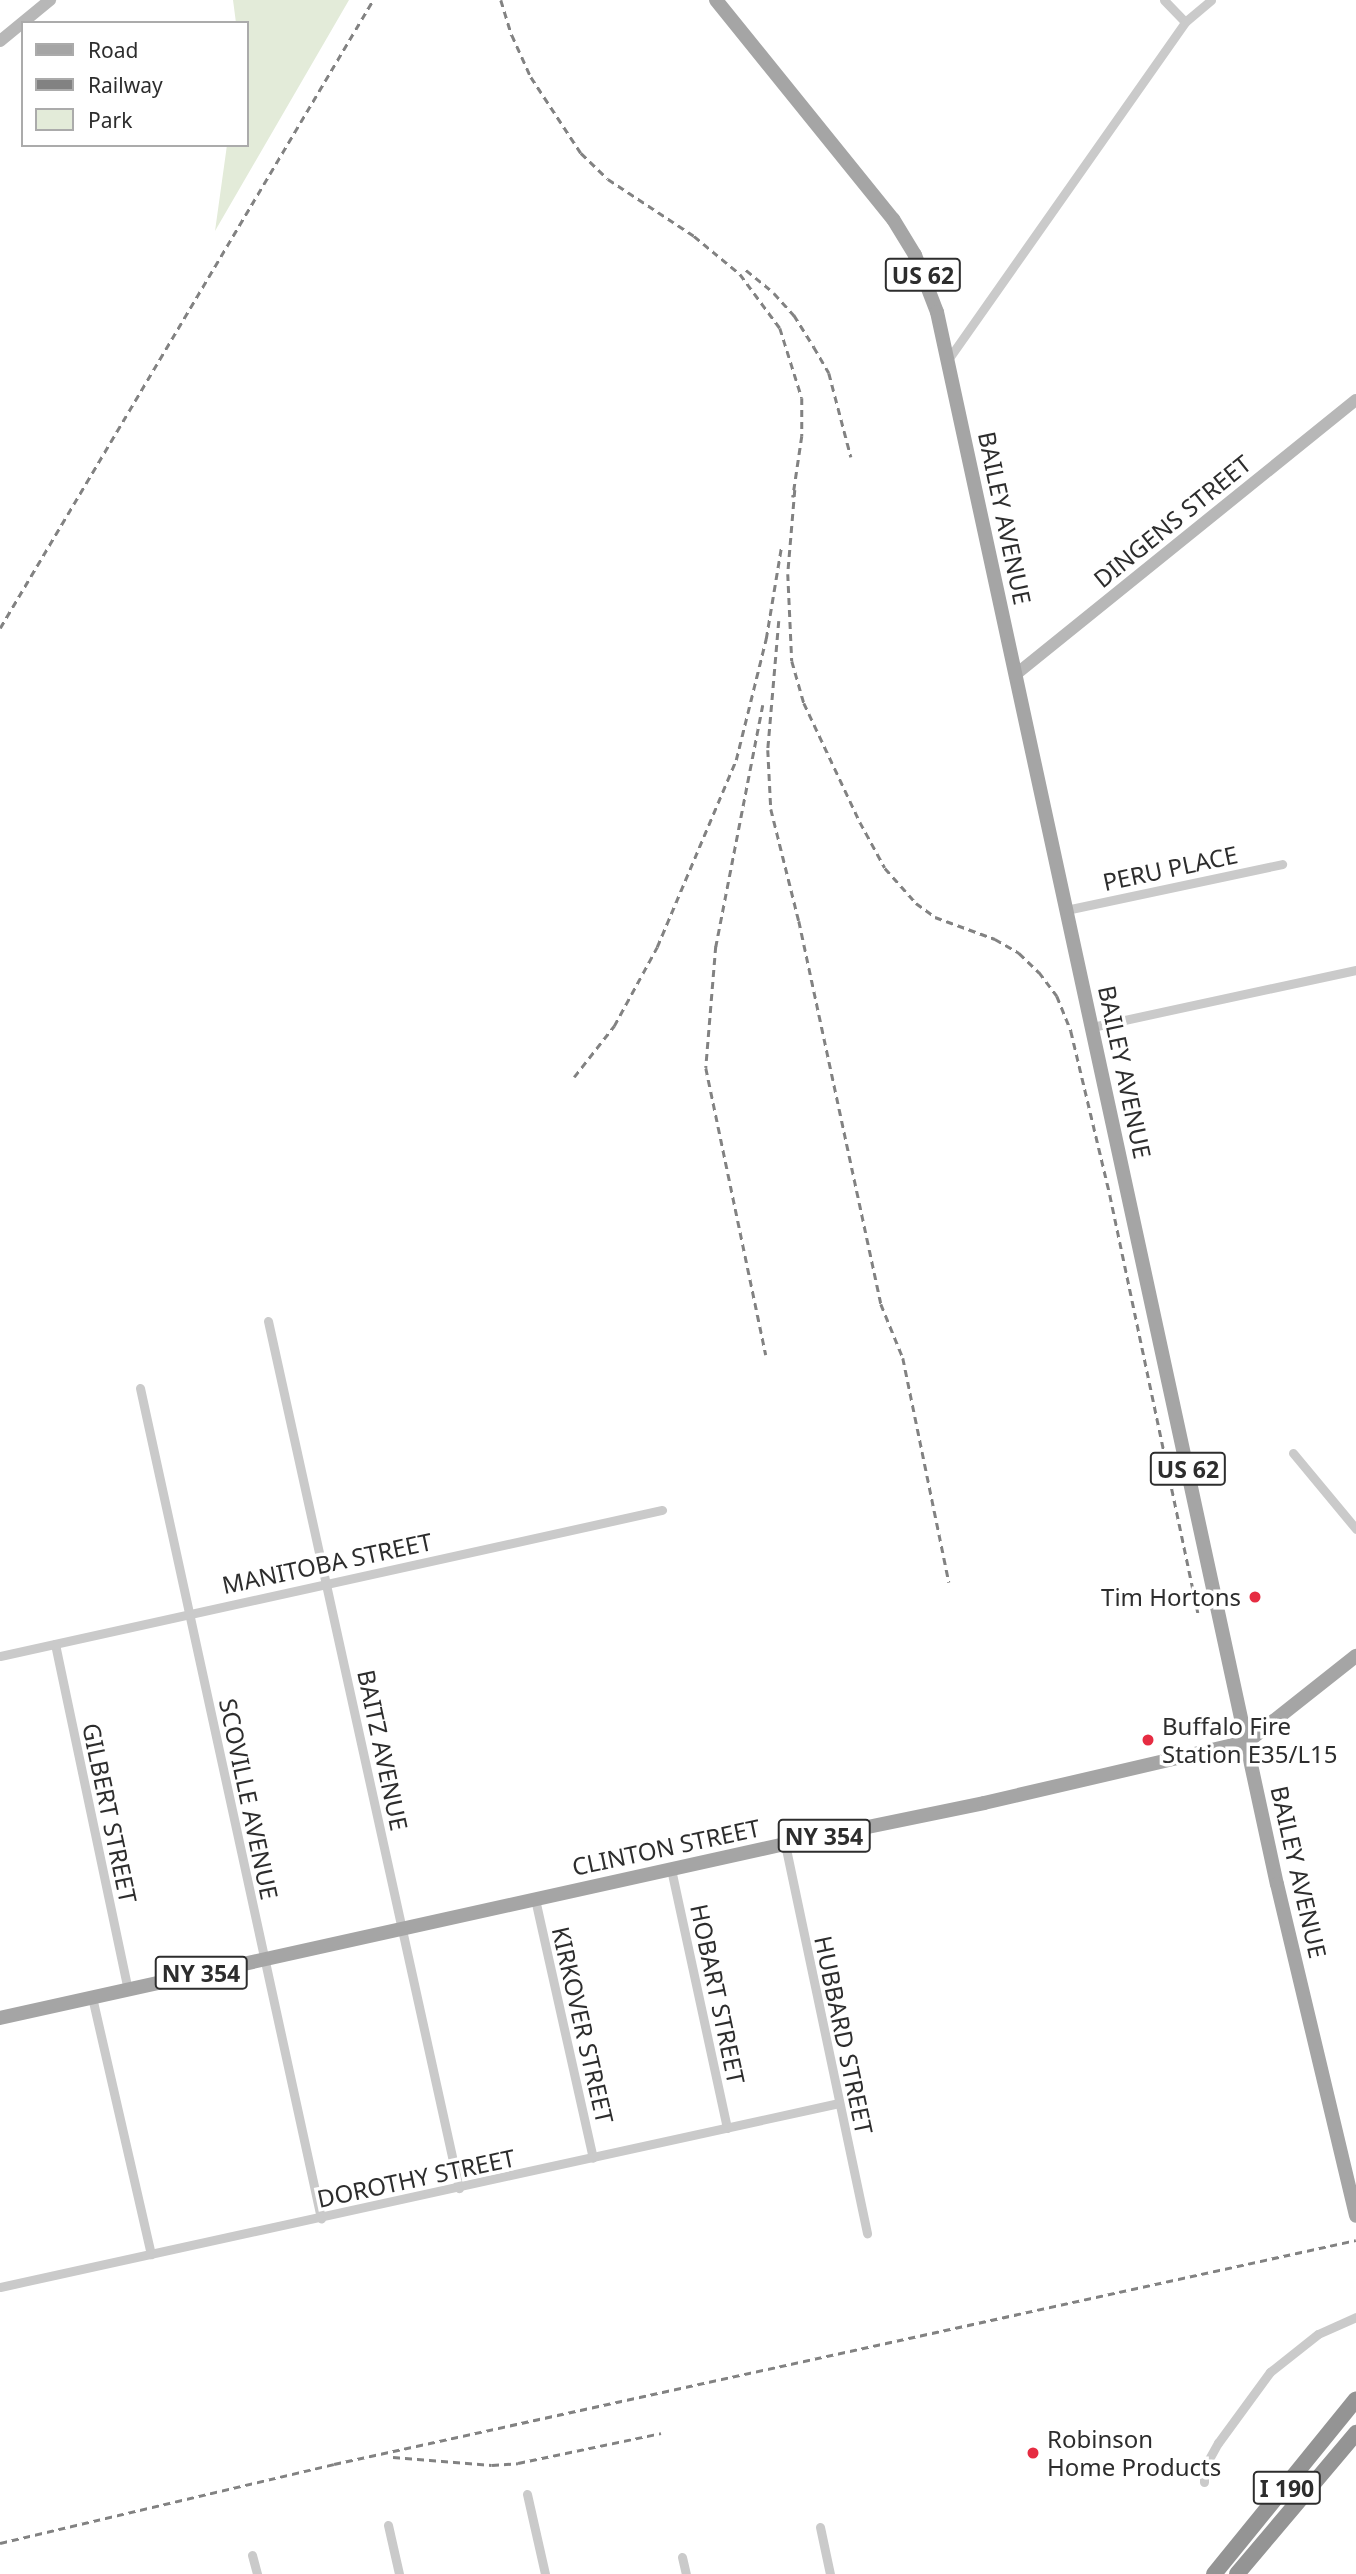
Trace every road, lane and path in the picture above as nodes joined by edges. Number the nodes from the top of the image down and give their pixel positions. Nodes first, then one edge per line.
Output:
1 (50, 0) edge
2 (716, 0) edge
3 (1164, 0) edge
4 (1211, 0) edge
5 (24, 21) edge
6 (1185, 22) junction
7 (21, 24) edge
8 (0, 41) edge
9 (947, 361) junction
10 (1356, 400) edge
11 (1015, 675) junction
12 (1282, 864) dead end
13 (1066, 910) junction
14 (1356, 970) edge
15 (1092, 1027) junction
16 (268, 1321) dead end
17 (140, 1388) dead end
18 (1293, 1453) dead end
19 (662, 1510) dead end
20 (1356, 1529) edge
21 (326, 1583) junction
22 (188, 1614) junction
23 (55, 1644) junction
24 (0, 1656) edge
25 (1356, 1656) edge
26 (1247, 1742) junction
27 (785, 1844) junction
28 (671, 1869) junction
29 (535, 1899) junction
30 (402, 1929) junction
31 (265, 1959) junction
32 (128, 1989) junction
33 (92, 1997) junction
34 (0, 2018) edge
35 (839, 2103) junction
36 (727, 2128) junction
37 (593, 2158) junction
38 (460, 2188) junction
39 (1356, 2216) edge
40 (321, 2218) junction
41 (867, 2233) dead end
42 (151, 2254) junction
43 (0, 2287) edge
44 (1356, 2317) edge
45 (1356, 2399) edge
46 (1356, 2432) edge
47 (1204, 2482) dead end
48 (527, 2494) dead end
49 (388, 2525) dead end
50 (820, 2527) dead end
51 (252, 2555) dead end
52 (682, 2557) dead end
53 (257, 2574) edge
54 (399, 2574) edge
55 (545, 2574) edge
56 (686, 2574) edge
57 (830, 2574) edge
58 (1214, 2574) edge
59 (1237, 2574) edge

1 - 5 street
2 - 9 main road, BAILEY AVENUE / US 62
3 - 6 street
4 - 6 street
6 - 9 street
7 - 8 street
9 - 11 main road, BAILEY AVENUE / US 62
10 - 11 street, DINGENS STREET
11 - 13 main road, BAILEY AVENUE / US 62
12 - 13 street, PERU PLACE
13 - 15 main road, BAILEY AVENUE / US 62
14 - 15 street
15 - 26 main road, BAILEY AVENUE / US 62
16 - 21 street, BAITZ AVENUE
17 - 22 street, SCOVILLE AVENUE
18 - 20 street
19 - 21 street, MANITOBA STREET
21 - 22 street, MANITOBA STREET
21 - 30 street, BAITZ AVENUE
22 - 23 street, MANITOBA STREET
22 - 31 street, SCOVILLE AVENUE
23 - 24 street, MANITOBA STREET
23 - 32 street, GILBERT STREET
25 - 26 main road, CLINTON STREET / NY 354
26 - 27 main road, CLINTON STREET / NY 354
26 - 39 main road, BAILEY AVENUE / US 62
27 - 28 main road, CLINTON STREET / NY 354
27 - 35 street, HUBBARD STREET
28 - 29 main road, CLINTON STREET / NY 354
28 - 36 street, HOBART STREET
29 - 30 main road, CLINTON STREET / NY 354
29 - 37 street, KIRKOVER STREET
30 - 31 main road, CLINTON STREET / NY 354
30 - 38 street, BAITZ AVENUE
31 - 32 main road, CLINTON STREET / NY 354
31 - 40 street, SCOVILLE AVENUE
32 - 33 main road, CLINTON STREET / NY 354
33 - 34 main road, CLINTON STREET / NY 354
33 - 42 street
35 - 36 street, DOROTHY STREET
35 - 41 street, HUBBARD STREET
36 - 37 street, DOROTHY STREET
37 - 38 street, DOROTHY STREET
38 - 40 street, DOROTHY STREET
40 - 42 street, DOROTHY STREET
42 - 43 street, DOROTHY STREET
44 - 47 street
45 - 58 highway, I 190
46 - 59 highway, I 190
48 - 55 street
49 - 54 street
50 - 57 street
51 - 53 street
52 - 56 street

